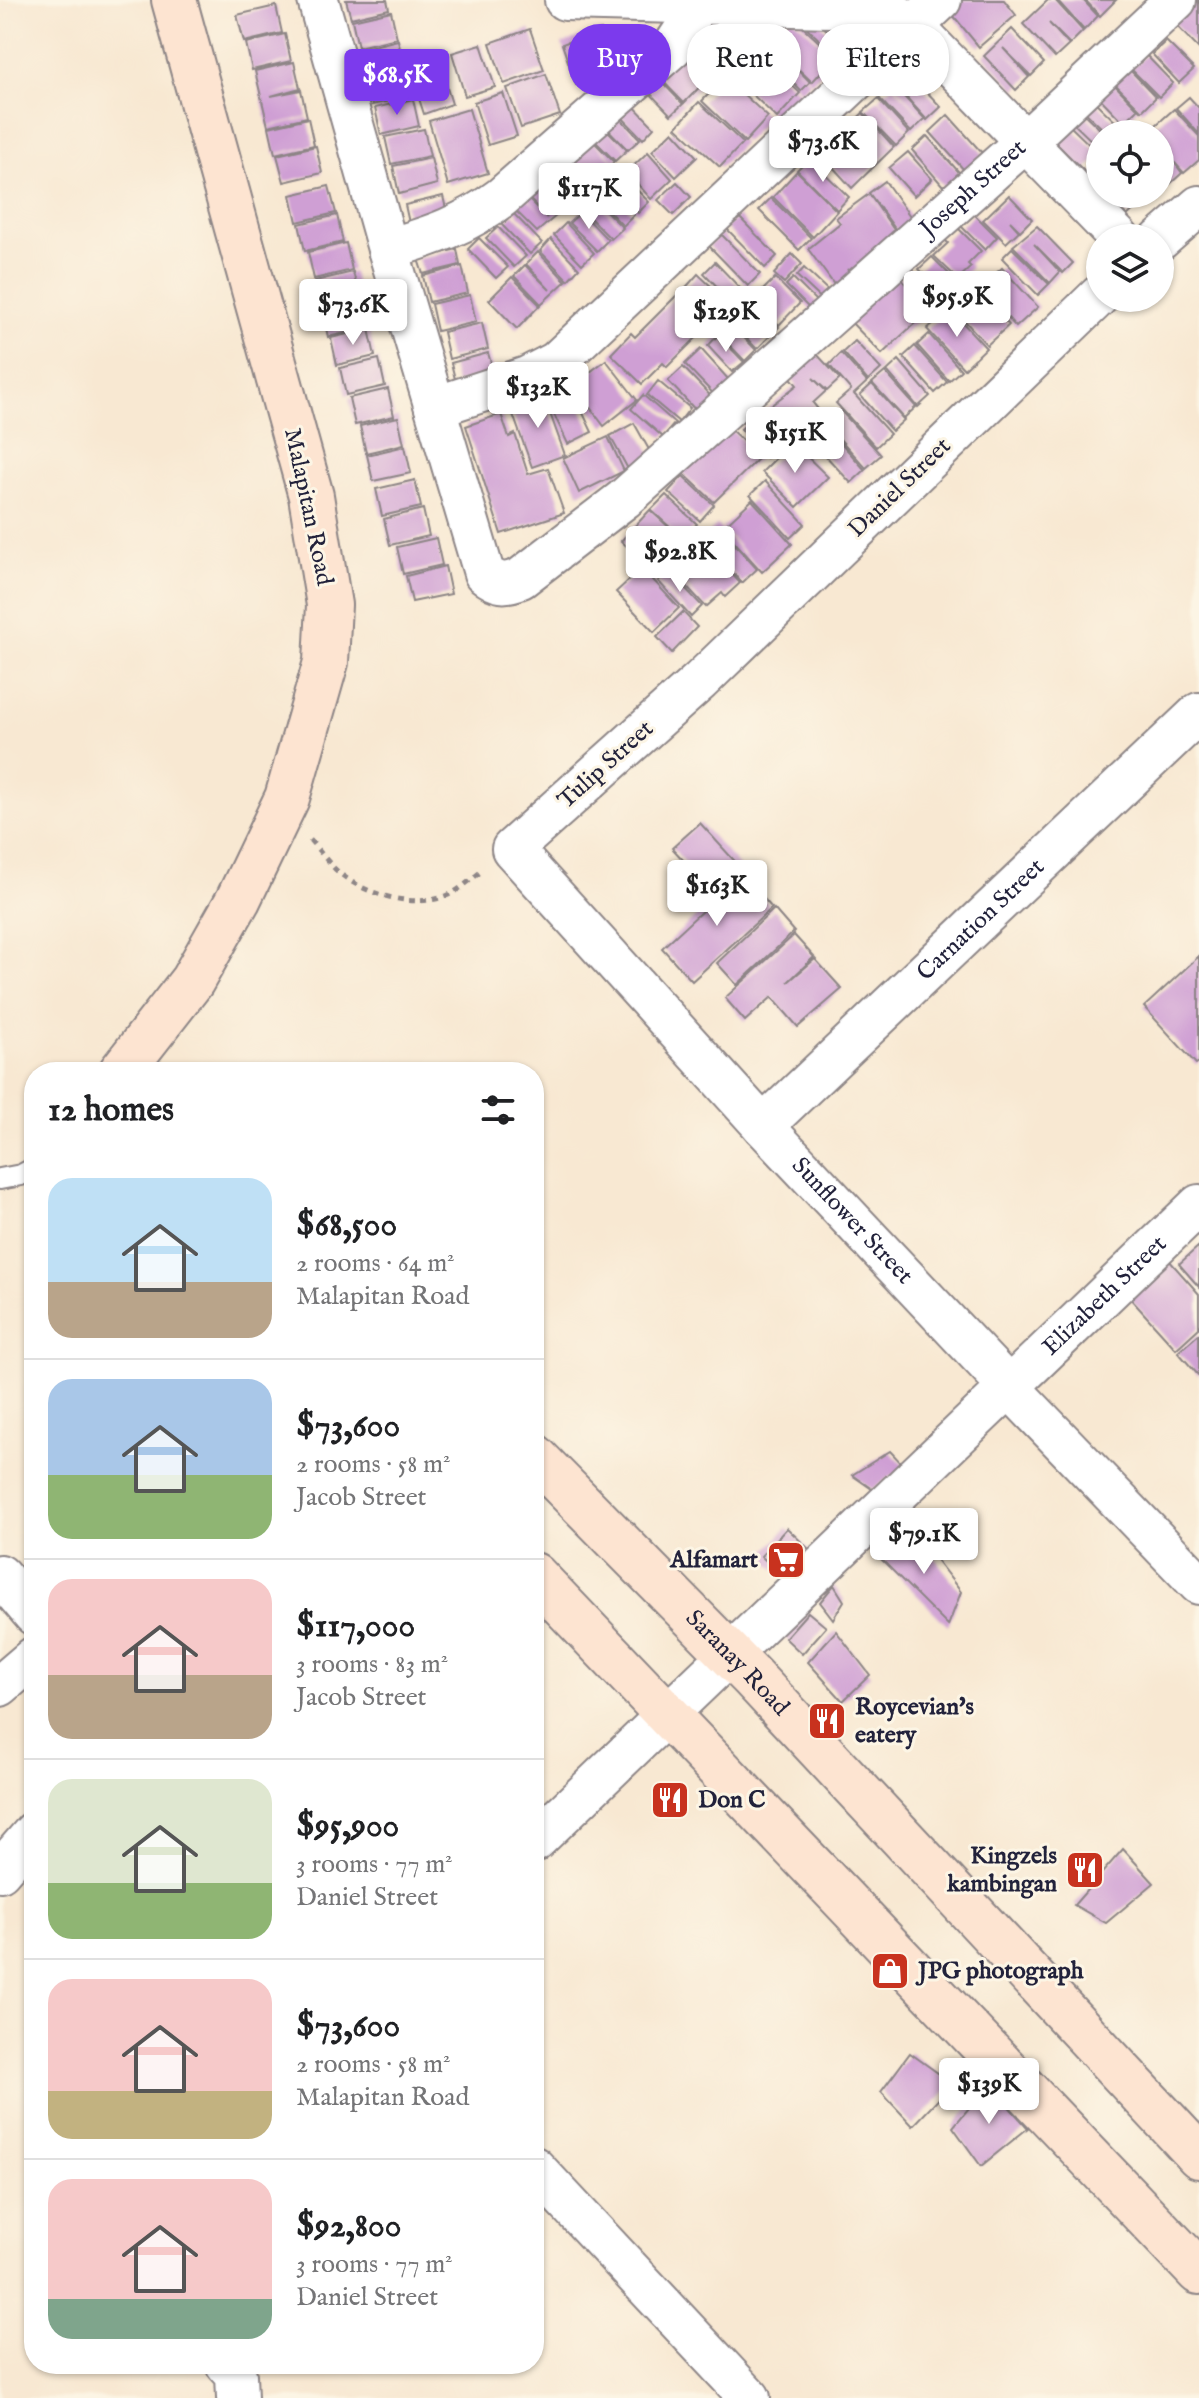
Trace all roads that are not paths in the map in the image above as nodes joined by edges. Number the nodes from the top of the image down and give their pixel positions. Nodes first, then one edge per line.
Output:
1 (174, 0) edge
2 (318, 0) edge
3 (565, 0) edge
4 (1176, 0) edge
5 (693, 3) junction
6 (927, 13) edge
7 (1025, 142) junction
8 (1199, 206) edge
9 (1105, 224) edge
10 (1174, 228) edge
11 (388, 249) junction
12 (1086, 309) edge
13 (435, 407) junction
14 (700, 681) joint
15 (1199, 713) edge
16 (512, 849) joint
17 (138, 1062) edge
18 (763, 1126) junction
19 (24, 1173) edge
20 (0, 1179) edge
21 (1199, 1205) edge
22 (1008, 1386) junction
23 (544, 1466) edge
24 (0, 1575) edge
25 (1199, 1584) edge
26 (544, 1585) edge
27 (24, 1603) edge
28 (730, 1654) junction
29 (24, 1666) edge
30 (0, 1686) edge
31 (668, 1715) junction
32 (544, 1833) edge
33 (24, 1843) edge
34 (0, 1871) edge
35 (1199, 2156) edge
36 (544, 2178) edge
37 (1199, 2272) edge
38 (235, 2374) edge
39 (237, 2398) edge
40 (750, 2398) edge

1 - 17 street, Malapitan Road
2 - 11 street
3 - 5 street
4 - 7 street, Joseph Street
5 - 6 street
5 - 11 street
6 - 7 street
6 - 13 street
7 - 9 street
7 - 13 street, Joseph Street
8 - 10 street
11 - 13 street
12 - 14 street, Daniel Street
14 - 16 street, Tulip Street
15 - 18 street, Carnation Street
16 - 18 street, Sunflower Street
18 - 22 street, Sunflower Street
19 - 20 lane
21 - 22 street, Elizabeth Street
22 - 25 street, Sunflower Street
22 - 28 street, Elizabeth Street
23 - 28 street, Saranay Road
24 - 27 street
26 - 31 street
28 - 31 street, Elizabeth Street
28 - 35 street, Saranay Road
29 - 30 street
31 - 32 street, Elizabeth Street
31 - 37 street
33 - 34 street
36 - 40 street
38 - 39 street

